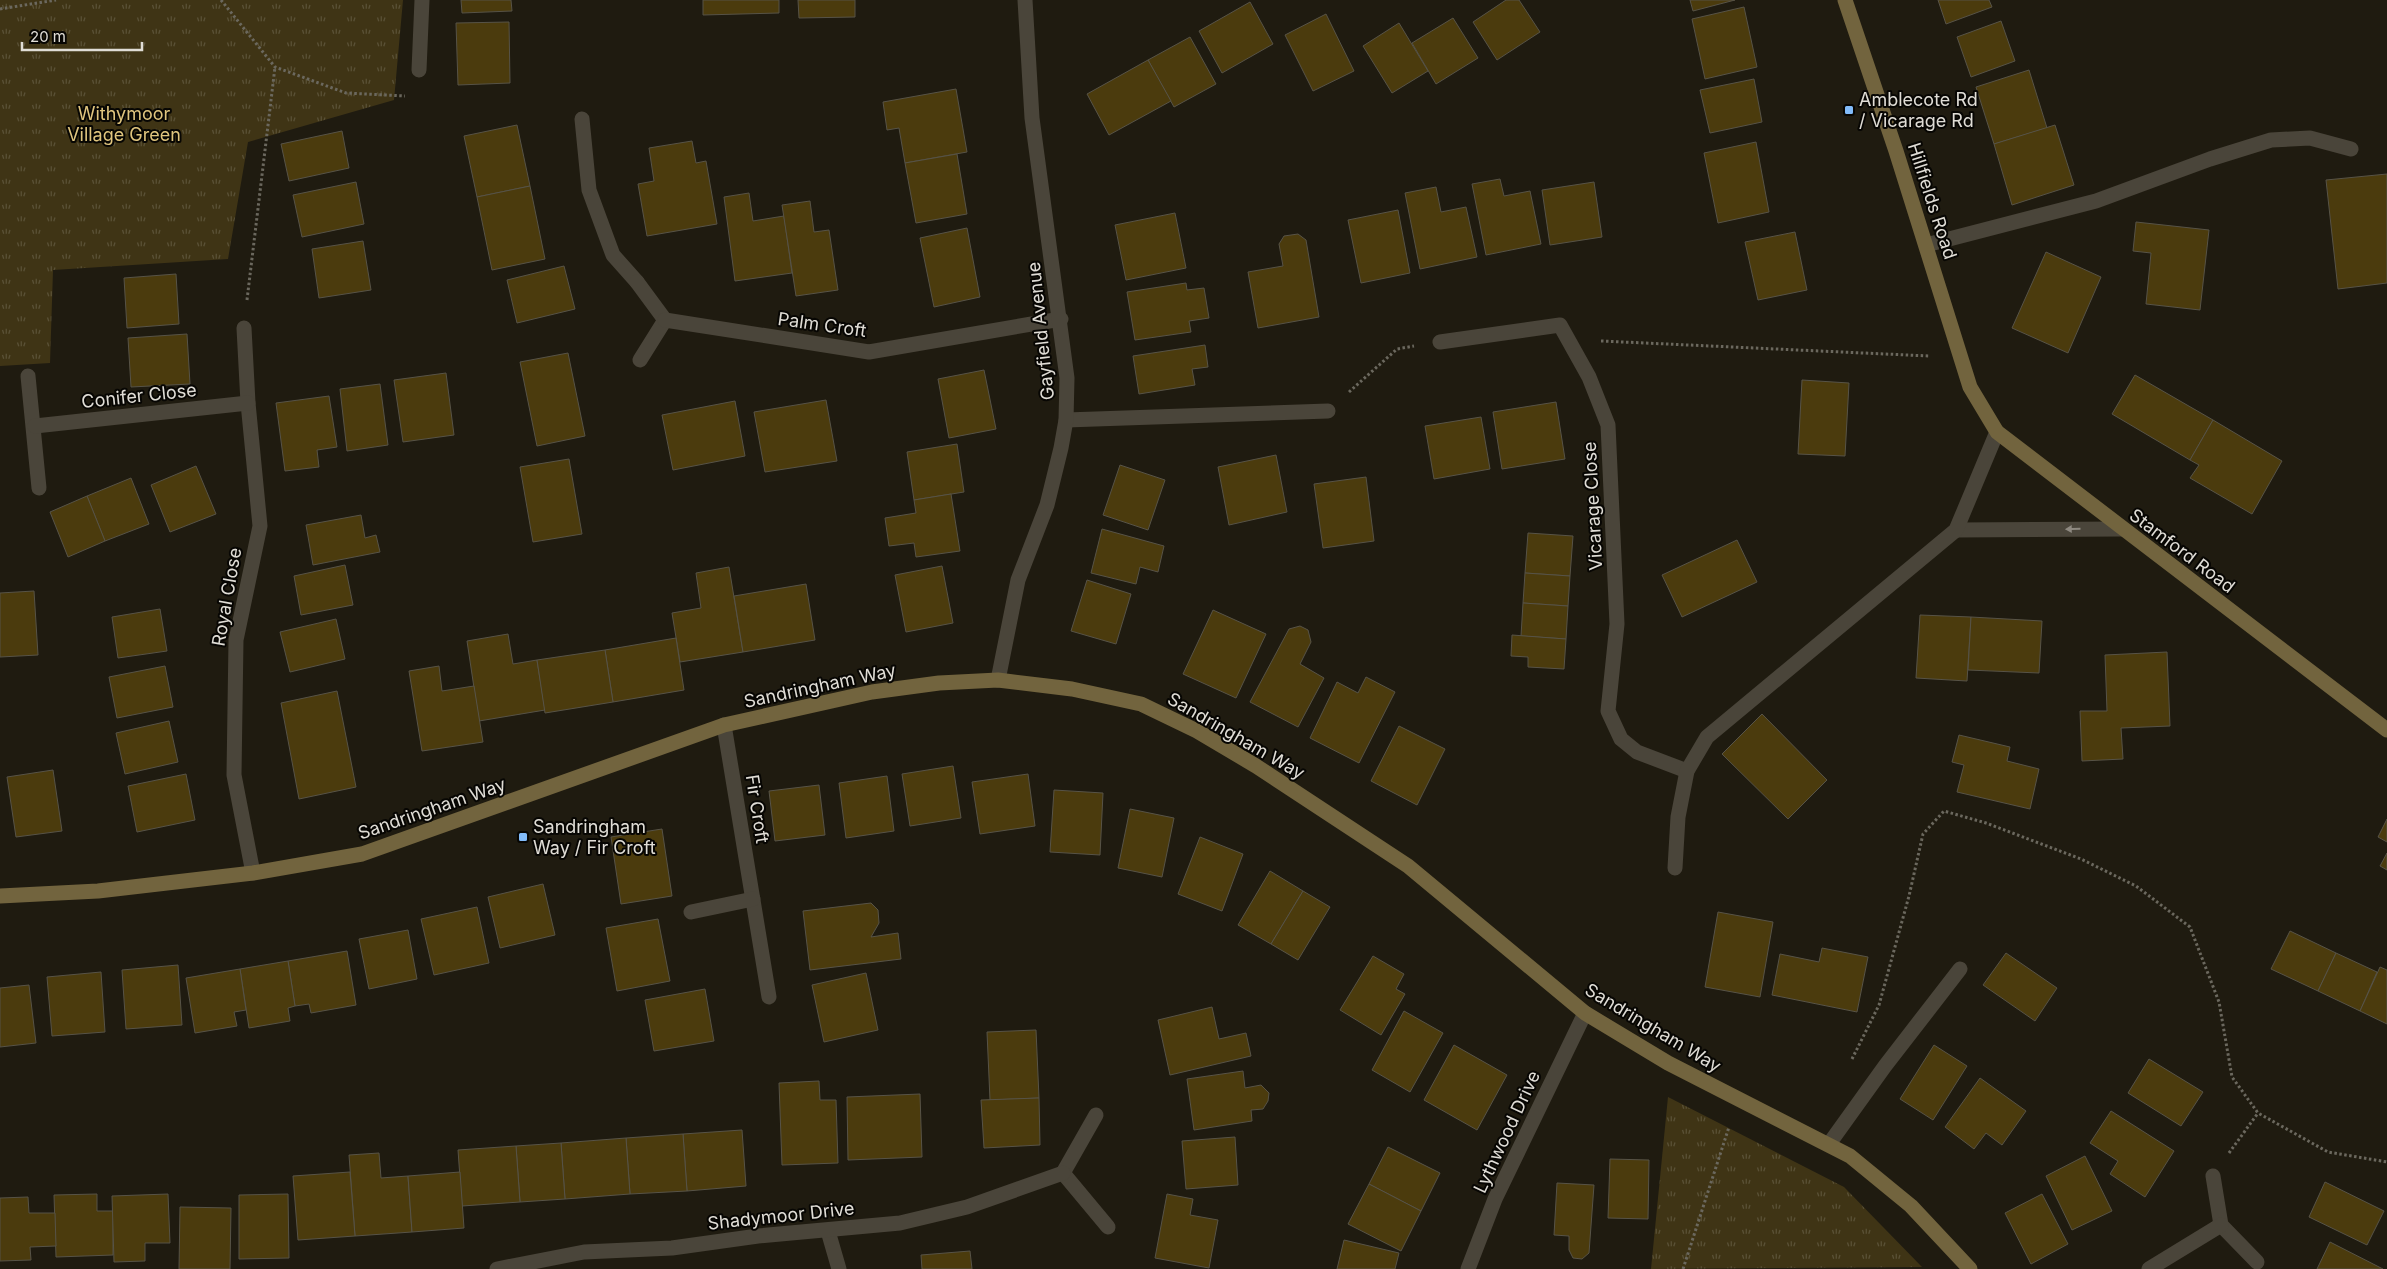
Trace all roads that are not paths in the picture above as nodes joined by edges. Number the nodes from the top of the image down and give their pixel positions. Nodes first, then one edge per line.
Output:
1 (422, 0) edge
2 (1025, 0) edge
3 (1845, 0) edge
4 (419, 70) road end
5 (582, 119) dead end
6 (2350, 149) dead end
7 (1926, 244) junction
8 (1061, 318) junction
9 (665, 320) junction
10 (244, 328) road end
11 (1440, 342) road end
12 (640, 360) dead end
13 (28, 376) dead end
14 (1970, 387) joint
15 (248, 403) junction
16 (1328, 411) road end
17 (1066, 420) junction
18 (35, 426) junction
19 (1997, 432) junction
20 (39, 488) dead end
21 (2121, 529) junction
22 (1956, 530) junction
23 (998, 680) junction
24 (724, 725) junction
25 (2387, 730) edge
26 (1686, 772) junction
27 (1675, 868) dead end
28 (253, 873) junction
29 (0, 896) edge
30 (753, 899) junction
31 (691, 912) dead end
32 (1960, 969) dead end
33 (769, 997) dead end
34 (1585, 1013) junction
35 (1096, 1115) dead end
36 (1829, 1144) junction
37 (1063, 1174) junction
38 (2213, 1176) road end
39 (2220, 1225) junction
40 (1108, 1227) dead end
41 (828, 1230) junction
42 (2257, 1262) dead end
43 (498, 1269) edge
44 (839, 1269) edge
45 (1468, 1269) edge
46 (1970, 1269) edge
47 (2149, 1269) edge

1 - 4 street
2 - 8 street, Gayfield Avenue
3 - 7 street, Hillfields Road
5 - 9 street
6 - 7 street
7 - 14 street, Hillfields Road
8 - 9 street, Palm Croft
8 - 17 street, Gayfield Avenue
9 - 12 street
10 - 15 street, Royal Close
11 - 26 street, Vicarage Close
13 - 18 street
14 - 19 street, Stamford Road
15 - 18 street, Conifer Close
15 - 28 street, Royal Close
16 - 17 street
17 - 23 street, Gayfield Avenue
18 - 20 street
19 - 21 street, Stamford Road
19 - 22 street
21 -> 22 street
21 - 25 street, Stamford Road
22 - 26 street
23 - 24 street, Sandringham Way
23 - 34 street, Sandringham Way
24 - 28 street, Sandringham Way
24 - 30 street, Fir Croft
26 - 27 street
28 - 29 street, Sandringham Way
30 - 31 street
30 - 33 street, Fir Croft
32 - 36 street
34 - 36 street, Sandringham Way
34 - 45 street, Lythwood Drive
35 - 37 street
36 - 46 street, Sandringham Way
37 - 40 street
37 - 41 street, Shadymoor Drive
38 - 39 street
39 - 42 street
39 - 47 street
41 - 43 street, Shadymoor Drive
41 - 44 street

